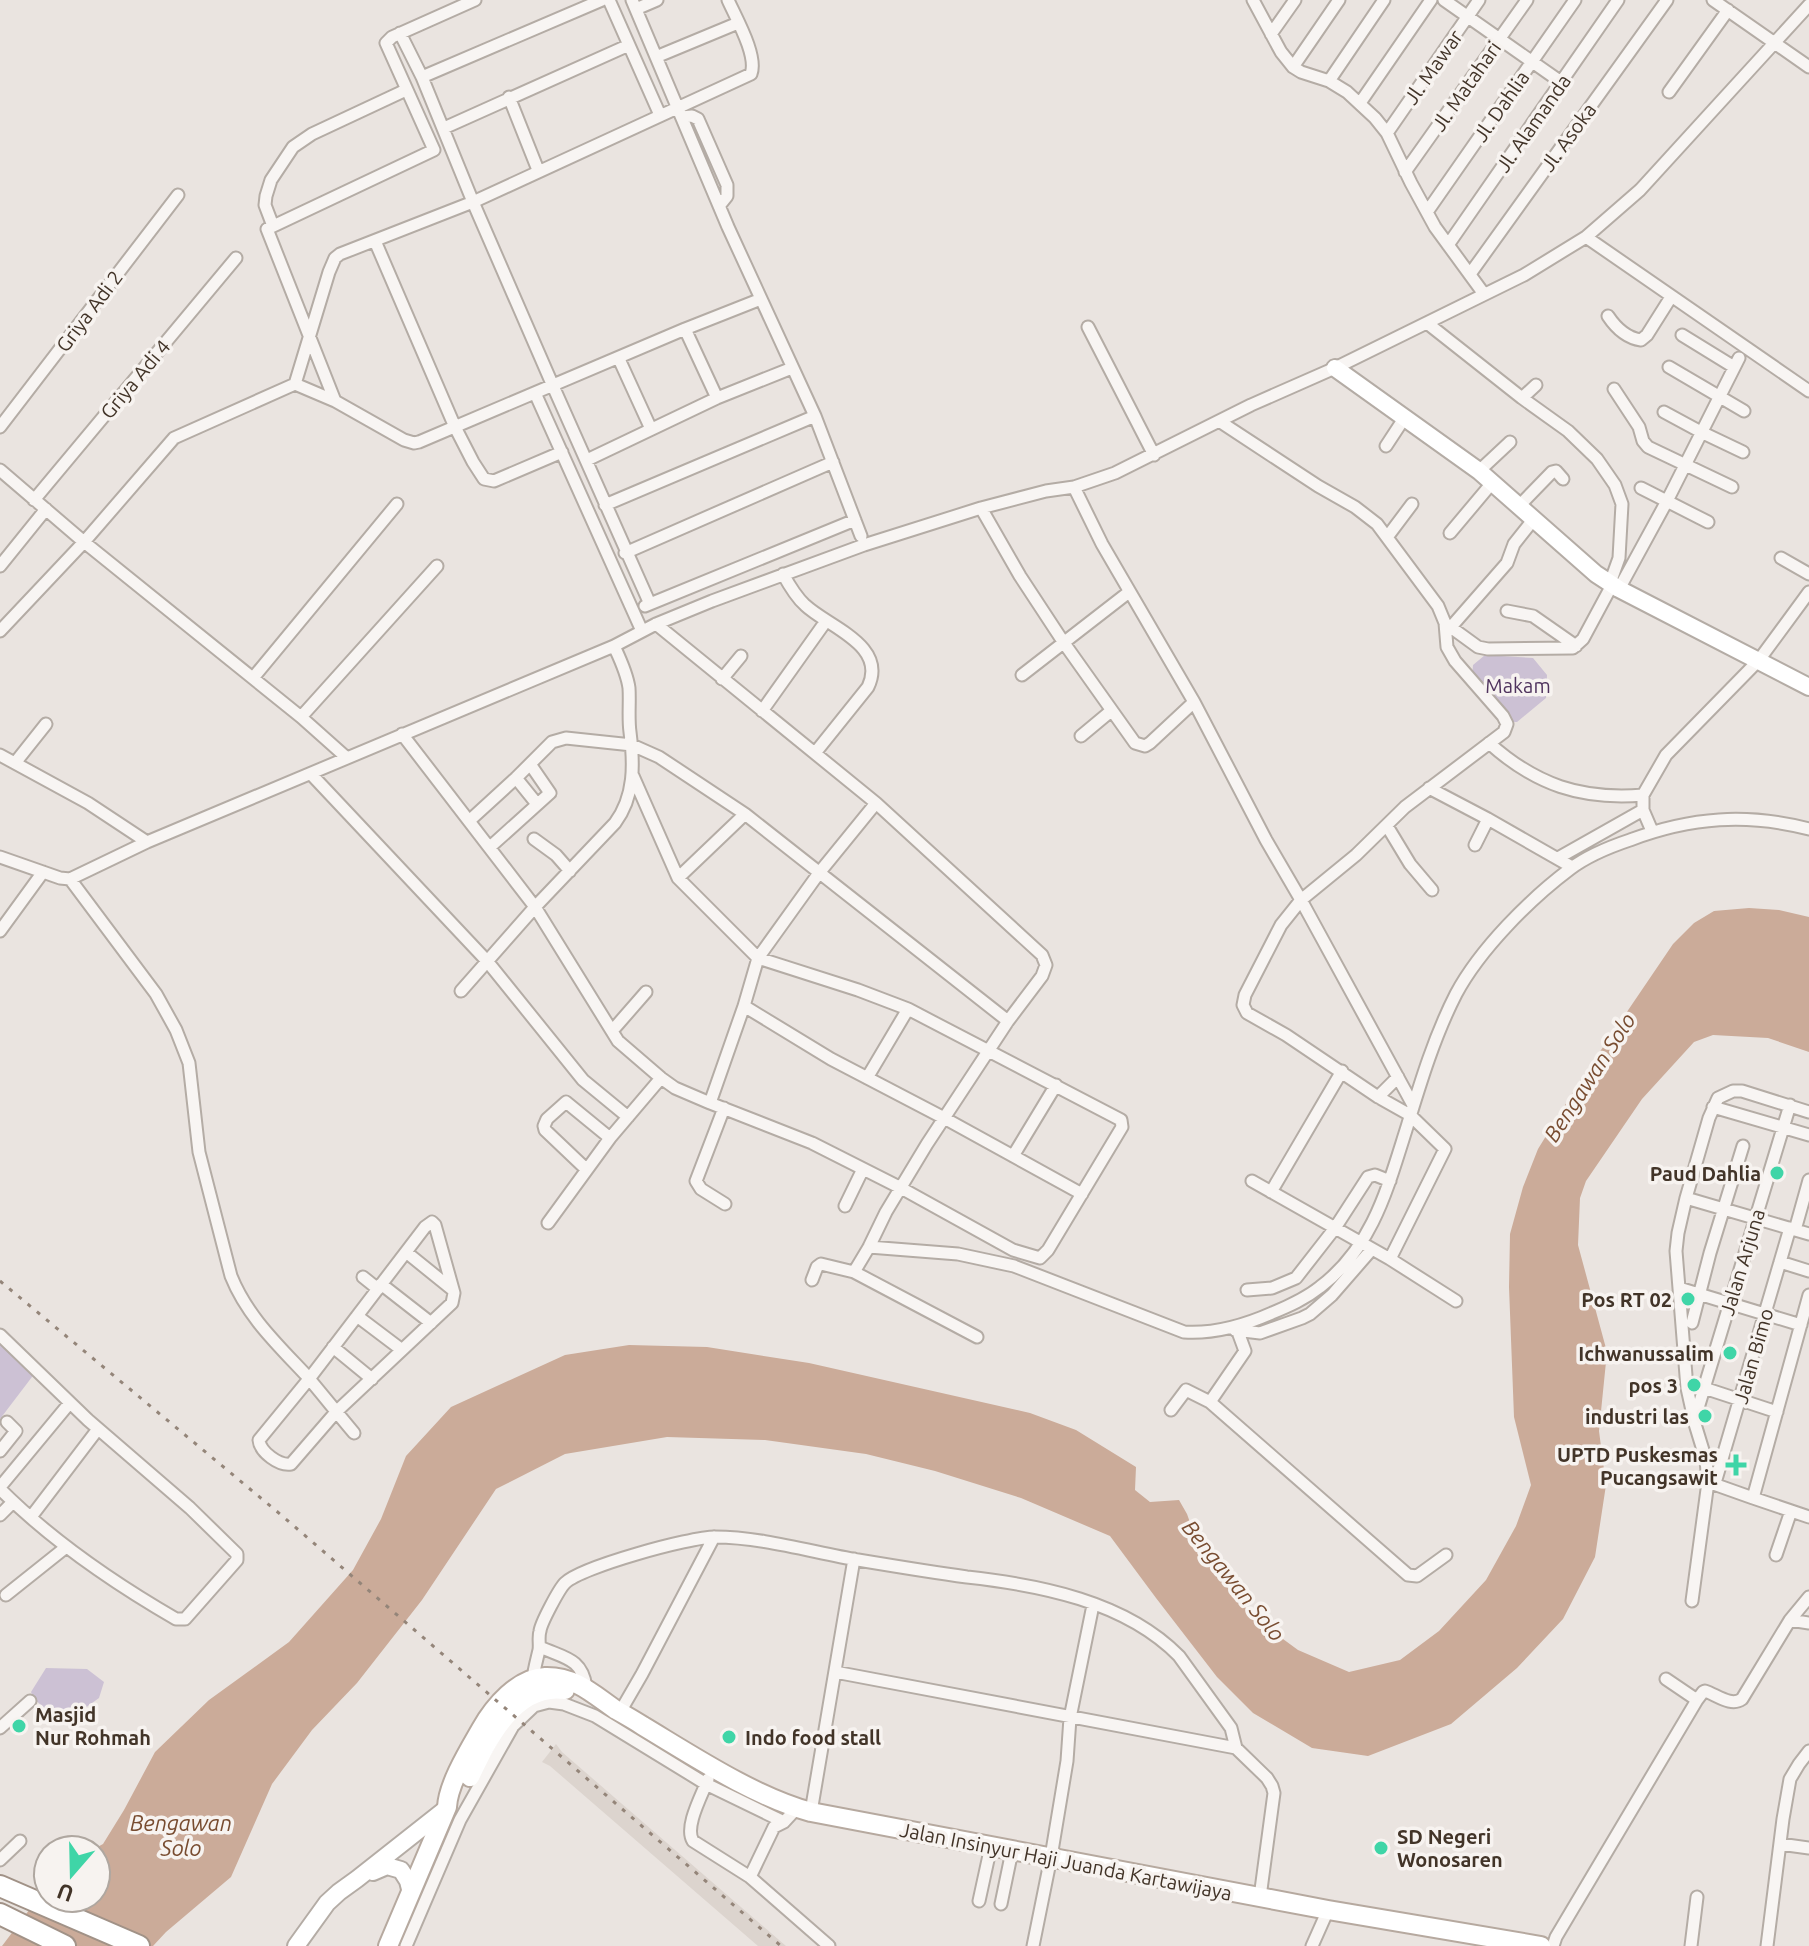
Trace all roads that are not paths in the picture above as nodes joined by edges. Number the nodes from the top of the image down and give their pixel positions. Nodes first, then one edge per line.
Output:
1 (475, 0) edge
2 (602, 0) edge
3 (609, 0) edge
4 (657, 0) edge
5 (728, 0) edge
6 (1253, 0) edge
7 (1295, 0) edge
8 (1339, 0) edge
9 (1384, 0) edge
10 (1431, 0) edge
11 (1444, 0) edge
12 (1479, 0) edge
13 (1527, 0) edge
14 (1575, 0) edge
15 (1618, 0) edge
16 (1667, 0) edge
17 (1713, 0) edge
18 (634, 4) edge
19 (1809, 5) edge
20 (1728, 10) junction
21 (1468, 17) junction
22 (738, 23) junction
23 (400, 33) junction
24 (1271, 34) junction
25 (1499, 39) junction
26 (1774, 43) junction
27 (629, 45) junction
28 (656, 57) junction
29 (1532, 62) junction
30 (1293, 67) junction
31 (1809, 67) edge
32 (422, 77) junction
33 (1329, 81) junction
34 (1561, 82) junction
35 (406, 90) junction
36 (1669, 92) dead end
37 (509, 97) junction
38 (1360, 103) junction
39 (680, 112) junction
40 (660, 115) junction
41 (444, 128) junction
42 (1387, 133) junction
43 (450, 144) junction
44 (434, 150) junction
45 (538, 170) junction
46 (1405, 172) junction
47 (178, 195) dead end
48 (473, 202) junction
49 (1427, 212) junction
50 (273, 226) junction
51 (1586, 237) junction
52 (375, 241) junction
53 (1448, 245) junction
54 (236, 258) dead end
55 (1470, 274) junction
56 (1484, 294) junction
57 (1671, 297) junction
58 (761, 299) junction
59 (1608, 316) dead end
60 (1427, 323) junction
61 (1088, 327) dead end
62 (685, 329) junction
63 (1682, 335) dead end
64 (310, 339) junction
65 (619, 359) junction
66 (1669, 367) dead end
67 (792, 368) junction
68 (1335, 368) junction
69 (295, 384) junction
70 (1536, 385) dead end
71 (553, 386) junction
72 (1614, 389) dead end
73 (1809, 391) edge
74 (535, 393) junction
75 (1718, 397) junction
76 (717, 398) junction
77 (1522, 398) junction
78 (335, 401) junction
79 (1744, 411) dead end
80 (1664, 412) dead end
81 (815, 416) junction
82 (1405, 417) junction
83 (1219, 421) junction
84 (0, 427) edge
85 (455, 427) junction
86 (651, 429) junction
87 (1701, 432) junction
88 (1510, 442) dead end
89 (1386, 446) dead end
90 (562, 452) junction
91 (1743, 452) dead end
92 (1154, 455) junction
93 (587, 460) junction
94 (833, 462) junction
95 (1684, 466) junction
96 (0, 470) edge
97 (1486, 477) junction
98 (1563, 479) dead end
99 (1074, 487) junction
100 (1732, 487) dead end
101 (1641, 488) dead end
102 (34, 500) junction
103 (1667, 501) junction
104 (397, 504) dead end
105 (1412, 504) dead end
106 (605, 505) junction
107 (1519, 506) junction
108 (981, 508) junction
109 (46, 509) junction
110 (855, 520) junction
111 (1533, 520) junction
112 (1708, 522) dead end
113 (1450, 533) dead end
114 (861, 536) dead end
115 (1388, 536) junction
116 (84, 542) junction
117 (625, 553) junction
118 (1781, 558) dead end
119 (0, 566) edge
120 (437, 566) dead end
121 (783, 574) junction
122 (1809, 574) edge
123 (1614, 585) junction
124 (1129, 592) junction
125 (1809, 592) edge
126 (650, 604) junction
127 (634, 611) junction
128 (1507, 611) dead end
129 (826, 621) junction
130 (656, 624) junction
131 (1448, 625) junction
132 (0, 631) edge
133 (642, 631) junction
134 (1064, 643) junction
135 (614, 646) junction
136 (1576, 646) junction
137 (741, 656) dead end
138 (1759, 660) junction
139 (1022, 675) dead end
140 (253, 678) junction
141 (722, 679) junction
142 (1809, 687) edge
143 (1194, 702) junction
144 (762, 711) junction
145 (1111, 711) junction
146 (301, 717) junction
147 (46, 724) dead end
148 (402, 734) junction
149 (1081, 736) dead end
150 (1489, 743) junction
151 (632, 745) junction
152 (815, 753) junction
153 (0, 755) edge
154 (347, 758) junction
155 (15, 763) junction
156 (530, 764) junction
157 (311, 774) junction
158 (633, 776) junction
159 (516, 778) junction
160 (1429, 788) junction
161 (1643, 795) junction
162 (876, 803) junction
163 (537, 804) junction
164 (1643, 810) junction
165 (745, 814) junction
166 (1488, 819) junction
167 (469, 821) junction
168 (1387, 826) junction
169 (1809, 829) edge
170 (1652, 831) junction
171 (534, 839) dead end
172 (147, 842) junction
173 (1475, 845) dead end
174 (490, 847) junction
175 (0, 857) edge
176 (1558, 858) junction
177 (1572, 867) junction
178 (570, 871) junction
179 (43, 872) junction
180 (819, 873) junction
181 (678, 878) junction
182 (70, 879) junction
183 (1432, 890) dead end
184 (1301, 900) junction
185 (535, 907) junction
186 (4, 917) edge
187 (0, 931) edge
188 (758, 958) junction
189 (487, 961) junction
190 (461, 991) dead end
191 (646, 992) dead end
192 (744, 1006) junction
193 (908, 1009) junction
194 (1008, 1021) junction
195 (612, 1031) junction
196 (989, 1050) junction
197 (1342, 1071) junction
198 (1398, 1077) junction
199 (661, 1078) junction
200 (867, 1078) junction
201 (1056, 1085) junction
202 (1378, 1097) junction
203 (710, 1103) junction
204 (1790, 1105) junction
205 (1713, 1107) junction
206 (724, 1108) junction
207 (1412, 1110) junction
208 (1809, 1112) edge
209 (628, 1117) junction
210 (944, 1118) junction
211 (1783, 1128) junction
212 (1809, 1135) edge
213 (610, 1138) junction
214 (1743, 1146) dead end
215 (1013, 1156) junction
216 (586, 1169) junction
217 (863, 1169) junction
218 (1809, 1180) edge
219 (1252, 1181) dead end
220 (1390, 1181) junction
221 (901, 1188) junction
222 (1271, 1192) junction
223 (1082, 1194) junction
224 (1686, 1198) junction
225 (725, 1204) dead end
226 (845, 1206) dead end
227 (1722, 1210) junction
228 (1755, 1219) junction
229 (548, 1223) dead end
230 (1335, 1228) junction
231 (1793, 1229) junction
232 (1809, 1234) edge
233 (1366, 1246) junction
234 (869, 1247) junction
235 (1013, 1250) junction
236 (406, 1252) junction
237 (1390, 1259) junction
238 (1780, 1262) junction
239 (1014, 1266) junction
240 (1809, 1271) edge
241 (854, 1272) junction
242 (363, 1277) dead end
243 (812, 1280) dead end
244 (380, 1286) junction
245 (1679, 1288) junction
246 (453, 1290) junction
247 (1247, 1290) dead end
248 (1698, 1294) junction
249 (1809, 1295) edge
250 (1456, 1301) dead end
251 (1299, 1302) junction
252 (1729, 1304) junction
253 (1764, 1315) junction
254 (357, 1316) junction
255 (1290, 1322) junction
256 (431, 1323) junction
257 (1692, 1323) dead end
258 (1801, 1325) junction
259 (1235, 1330) junction
260 (1260, 1333) junction
261 (0, 1335) edge
262 (977, 1337) dead end
263 (333, 1347) junction
264 (402, 1350) junction
265 (1245, 1351) junction
266 (309, 1379) junction
267 (372, 1379) junction
268 (1704, 1388) junction
269 (1740, 1400) junction
270 (1210, 1402) junction
271 (68, 1405) dead end
272 (1171, 1410) dead end
273 (336, 1412) junction
274 (1777, 1412) junction
275 (1694, 1420) junction
276 (7, 1422) dead end
277 (98, 1429) junction
278 (354, 1433) dead end
279 (0, 1451) edge
280 (1711, 1482) junction
281 (0, 1488) edge
282 (1753, 1498) junction
283 (13, 1502) junction
284 (1791, 1511) junction
285 (0, 1515) edge
286 (31, 1517) junction
287 (1809, 1517) edge
288 (714, 1537) junction
289 (65, 1548) junction
290 (1446, 1555) dead end
291 (1776, 1555) dead end
292 (854, 1559) junction
293 (6, 1595) dead end
294 (1809, 1597) edge
295 (1692, 1601) dead end
296 (1093, 1605) junction
297 (1809, 1614) edge
298 (1790, 1620) junction
299 (1809, 1623) edge
300 (540, 1647) junction
301 (835, 1672) junction
302 (533, 1679) junction
303 (1666, 1679) dead end
304 (586, 1687) junction
305 (1697, 1700) junction
306 (30, 1701) dead end
307 (618, 1710) junction
308 (1070, 1718) junction
309 (0, 1728) edge
310 (1236, 1748) junction
311 (1809, 1751) edge
312 (709, 1776) junction
313 (472, 1786) junction
314 (447, 1807) junction
315 (797, 1814) junction
316 (20, 1841) dead end
317 (1780, 1844) junction
318 (991, 1846) junction
319 (1809, 1848) edge
320 (1012, 1851) junction
321 (1051, 1857) junction
322 (0, 1860) edge
323 (750, 1877) junction
324 (357, 1879) junction
325 (0, 1886) edge
326 (411, 1893) junction
327 (1260, 1897) junction
328 (1697, 1897) dead end
329 (979, 1901) dead end
330 (1001, 1904) dead end
331 (1328, 1910) junction
332 (0, 1914) edge
333 (1458, 1939) edge
334 (393, 1945) edge
335 (65, 1946) edge
336 (139, 1946) edge
337 (296, 1946) edge
338 (829, 1946) edge
339 (1033, 1946) edge
340 (1312, 1946) edge
341 (1541, 1946) edge
342 (1553, 1946) edge
343 (1691, 1946) edge
344 (1767, 1946) edge

1 - 23 street
2 - 32 street
3 - 27 street
4 - 18 street
5 - 22 street
6 - 24 street
7 - 24 street
8 - 30 street
9 - 33 street
10 - 38 street
11 - 21 street
12 - 21 street, Jl. Mawar
13 - 25 street, Jl. Matahari
14 - 29 street, Jl. Dahlia
15 - 34 street, Jl. Alamanda
16 - 55 street, Jl. Asoka
17 - 20 street
18 - 28 street
19 - 26 street
20 - 26 street
20 - 36 street
21 - 25 street
21 - 42 street, Jl. Mawar
22 - 28 street
22 - 39 street
23 - 32 street
23 - 35 street
24 - 30 street
25 - 29 street
25 - 46 street, Jl. Matahari
26 - 31 street
26 - 51 street
27 - 37 street
27 - 40 street
28 - 39 street
29 - 34 street
29 - 49 street, Jl. Dahlia
30 - 33 street
32 - 41 street
33 - 38 street
34 - 53 street, Jl. Alamanda
35 - 44 street
35 - 50 street
37 - 41 street
37 - 45 street
38 - 42 street
39 - 40 street
39 - 58 street
40 - 45 street
41 - 43 street
42 - 46 street
43 - 44 street
43 - 48 street
44 - 50 street
45 - 48 street
46 - 49 street
47 - 84 street, Griya Adi 2
48 - 52 street
48 - 71 street
49 - 53 street
50 - 64 street
51 - 56 street
51 - 57 street
52 - 64 street
52 - 85 street
53 - 55 street
54 - 102 street, Griya Adi 4
55 - 56 street
56 - 60 street
57 - 59 street
57 - 73 street
58 - 62 street
58 - 67 street
60 - 68 street
60 - 77 street
61 - 92 street
62 - 65 street
62 - 76 street
63 - 75 street
64 - 69 street
64 - 78 street
65 - 71 street
65 - 86 street
66 - 75 street
67 - 76 street
67 - 81 street
68 - 82 street
68 - 83 street
69 - 78 street
69 - 116 street
70 - 77 street
71 - 74 street
71 - 93 street
72 - 95 street
74 - 85 street
74 - 90 street
75 - 79 street
75 - 87 street
76 - 86 street
77 - 123 street
78 - 85 street
80 - 87 street
81 - 94 street
81 - 106 street
82 - 89 street
82 - 97 street
83 - 92 street
83 - 115 street
85 - 90 street
86 - 93 street
87 - 91 street
87 - 95 street
88 - 97 street
90 - 127 street
92 - 99 street
93 - 106 street
94 - 110 street
94 - 117 street
95 - 100 street
95 - 103 street
96 - 102 street
97 - 107 street
97 - 113 street
98 - 107 street
99 - 108 street
99 - 124 street
101 - 103 street
102 - 109 street
103 - 112 street
103 - 123 street
104 - 140 street
105 - 115 street
106 - 117 street
107 - 111 street
108 - 121 street
108 - 134 street
109 - 116 street
109 - 119 street
110 - 114 street
110 - 126 street
111 - 123 street
111 - 131 street
115 - 131 street
116 - 132 street
116 - 140 street
117 - 126 street
118 - 122 street
120 - 146 street
121 - 129 street
121 - 130 street
123 - 136 street
123 - 138 street
124 - 134 street
124 - 143 street
125 - 138 street
126 - 127 street
127 - 133 street
128 - 136 street
129 - 144 street
129 - 152 street
130 - 133 street
130 - 141 street
131 - 136 street
131 - 150 street
133 - 135 street
134 - 139 street
134 - 145 street
135 - 148 street
135 - 151 street
137 - 141 street
138 - 142 street
138 - 161 street
140 - 146 street
141 - 144 street
143 - 145 street
143 - 184 street
144 - 152 street
145 - 149 street
146 - 154 street
147 - 155 street
148 - 154 street
148 - 167 street
150 - 160 street
150 - 161 street
151 - 156 street
151 - 158 street
151 - 165 street
152 - 162 street
153 - 155 street
154 - 157 street
155 - 172 street
156 - 159 street
156 - 163 street
157 - 172 street
157 - 189 street
158 - 178 street
158 - 181 street
159 - 163 street
159 - 167 street
160 - 166 street
160 - 168 street
161 - 164 street
162 - 180 street
162 - 194 street
163 - 174 street
164 - 170 street
164 - 176 street
165 - 180 street
165 - 181 street
166 - 173 street
166 - 176 street
167 - 174 street
168 - 183 street
168 - 184 street
169 - 170 street
170 - 177 street
171 - 178 street
172 - 182 street
174 - 185 street
175 - 179 street
176 - 177 street
177 - 207 street
178 - 185 street
179 - 182 street
179 - 186 street
180 - 188 street
180 - 194 street
181 - 188 street
182 - 266 street
184 - 197 street
184 - 198 street
185 - 189 street
185 - 195 street
186 - 187 street
188 - 192 street
188 - 193 street
189 - 190 street
189 - 209 street
191 - 195 street
192 - 200 street
192 - 203 street
193 - 196 street
193 - 200 street
194 - 196 street
195 - 199 street
196 - 201 street
196 - 210 street
197 - 202 street
197 - 222 street
198 - 202 street
198 - 207 street
199 - 203 street
199 - 209 street
200 - 210 street
201 - 215 street
201 - 223 street
202 - 207 street
203 - 206 street
204 - 205 street
204 - 208 street
204 - 211 street, Jalan Arjuna
205 - 211 street
205 - 224 street
206 - 217 street
206 - 225 street
207 - 220 street
207 - 237 street
209 - 213 street
210 - 215 street
210 - 221 street
211 - 212 street
211 - 228 street, Jalan Arjuna
213 - 216 street
213 - 216 street
214 - 227 street
215 - 223 street
216 - 229 street
217 - 221 street
217 - 226 street
218 - 231 street, Jalan Bimo
219 - 222 street
220 - 230 street
220 - 233 street
221 - 234 street
221 - 235 street
222 - 230 street
223 - 235 street
224 - 227 street
224 - 245 street
227 - 228 street
227 - 248 street
228 - 231 street
228 - 252 street, Jalan Arjuna
230 - 233 street
230 - 247 street
231 - 232 street
231 - 238 street, Jalan Bimo
233 - 237 street
233 - 251 street
233 - 255 street
234 - 239 street
234 - 241 street
235 - 239 street
236 - 244 street
236 - 246 street
236 - 246 street
237 - 250 street
238 - 240 street
238 - 253 street, Jalan Bimo
239 - 259 street
241 - 243 street
241 - 262 street
242 - 244 street
244 - 254 street
244 - 256 street
245 - 248 street
245 - 275 street
246 - 256 street
248 - 252 street
248 - 257 street
249 - 258 street
251 - 255 street
251 - 259 street
252 - 253 street
252 - 268 street, Jalan Arjuna
253 - 258 street
253 - 269 street, Jalan Bimo
254 - 263 street
254 - 264 street
255 - 260 street
256 - 264 street
258 - 274 street
259 - 260 street
259 - 265 street
260 - 265 street
261 - 277 street
263 - 266 street
263 - 267 street
264 - 267 street
265 - 270 street
266 - 273 street
266 - 273 street
267 - 273 street
268 - 269 street
268 - 275 street, Jalan Arjuna
269 - 274 street
269 - 280 street, Jalan Bimo
270 - 272 street
270 - 290 street
271 - 281 street
273 - 278 street
274 - 282 street
275 - 280 street
276 - 279 street
277 - 286 street
277 - 289 street
280 - 282 street
280 - 295 street
281 - 283 street
282 - 284 street
283 - 285 street
283 - 286 street
284 - 287 street
284 - 291 street
286 - 289 street
288 - 292 street
288 - 300 street
288 - 307 street
289 - 293 street
292 - 296 street
292 - 301 street
294 - 297 street
294 - 298 street
296 - 308 street
296 - 310 street
298 - 299 street
298 - 305 street
300 - 302 street
300 - 304 street
301 - 308 street
301 - 315 street
302 - 304 main road, Jalan Insinyur Haji Juanda Kartawijaya
302 - 314 main road, Jalan Insinyur Haji Juanda Kartawijaya
303 - 305 street
304 - 307 main road, Jalan Insinyur Haji Juanda Kartawijaya
305 - 342 street
306 - 309 street
307 - 312 main road, Jalan Insinyur Haji Juanda Kartawijaya
307 - 313 main road, Jalan Insinyur Haji Juanda Kartawijaya
308 - 310 street
308 - 321 street
310 - 327 street
311 - 317 street
312 - 313 street
312 - 315 main road, Jalan Insinyur Haji Juanda Kartawijaya
312 - 323 street
313 - 314 main road, Jalan Insinyur Haji Juanda Kartawijaya
313 - 334 street
314 - 324 street
314 - 326 main road, Jalan Insinyur Haji Juanda Kartawijaya
315 - 318 main road, Jalan Insinyur Haji Juanda Kartawijaya
315 - 323 street
316 - 322 street
317 - 319 street
317 - 344 street
318 - 320 main road, Jalan Insinyur Haji Juanda Kartawijaya
318 - 329 street
320 - 321 main road, Jalan Insinyur Haji Juanda Kartawijaya
320 - 330 street
321 - 327 main road, Jalan Insinyur Haji Juanda Kartawijaya
321 - 339 street
323 - 338 street
324 - 326 street
324 - 337 street
325 - 336 highway
326 - 334 main road, Jalan Insinyur Haji Juanda Kartawijaya
327 - 331 main road, Jalan Insinyur Haji Juanda Kartawijaya
328 - 343 street
331 - 333 main road, Jalan Insinyur Haji Juanda Kartawijaya
331 - 340 street
332 - 335 highway
333 - 341 main road, Jalan Insinyur Haji Juanda Kartawijaya

